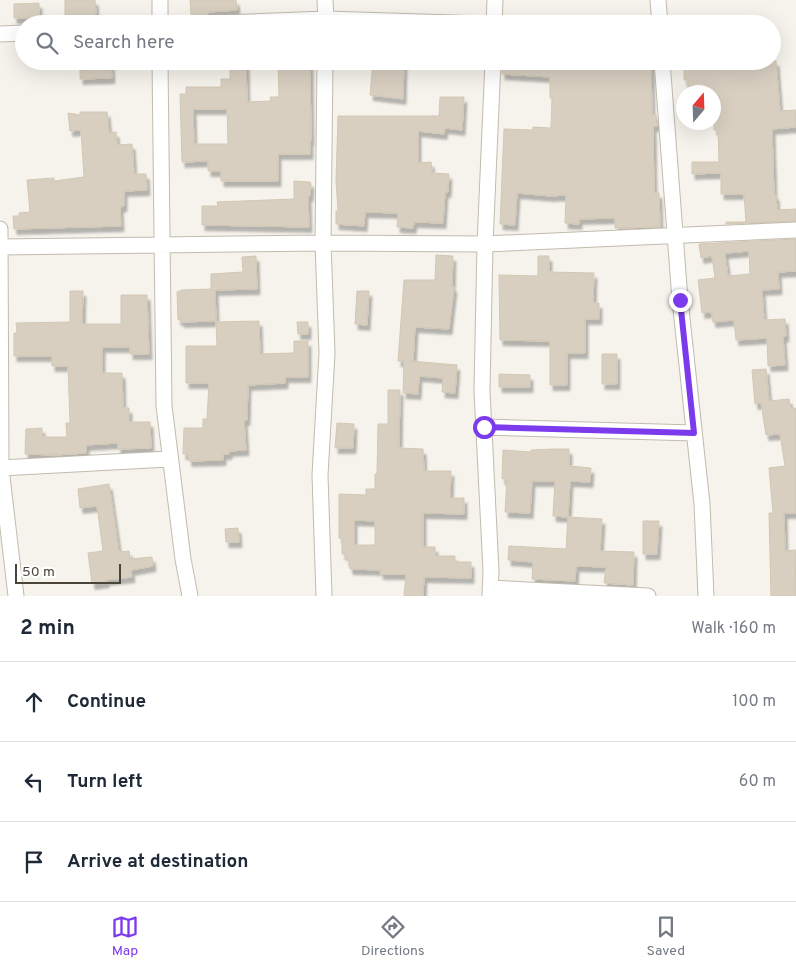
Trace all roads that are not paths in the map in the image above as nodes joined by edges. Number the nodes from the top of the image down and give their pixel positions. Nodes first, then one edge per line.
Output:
1 (160, 0) edge
2 (325, 0) edge
3 (495, 0) edge
4 (658, 0) edge
5 (160, 15) edge
6 (326, 15) edge
7 (494, 15) edge
8 (659, 15) edge
9 (15, 33) edge
10 (0, 34) edge
11 (160, 70) edge
12 (326, 70) edge
13 (493, 70) edge
14 (663, 70) edge
15 (0, 229) edge
16 (796, 230) edge
17 (675, 236) junction
18 (323, 243) junction
19 (162, 244) junction
20 (485, 244) junction
21 (0, 248) edge
22 (484, 427) junction
23 (694, 433) junction
24 (169, 459) junction
25 (0, 468) edge
26 (490, 592) edge
27 (16, 596) edge
28 (190, 596) edge
29 (324, 596) edge
30 (648, 596) edge
31 (706, 596) edge

1 - 5 street
2 - 6 street
3 - 7 street
4 - 8 street
9 - 10 street
11 - 19 street
12 - 18 street
13 - 20 street
14 - 17 street
15 - 21 street
16 - 17 street
17 - 20 street
17 - 23 street
18 - 19 street
18 - 20 street
18 - 29 street
19 - 21 street
19 - 24 street
20 - 22 street
21 - 25 street
22 - 23 street
22 - 26 street
23 - 31 street
24 - 25 street
24 - 28 street
25 - 27 street
26 - 30 street

